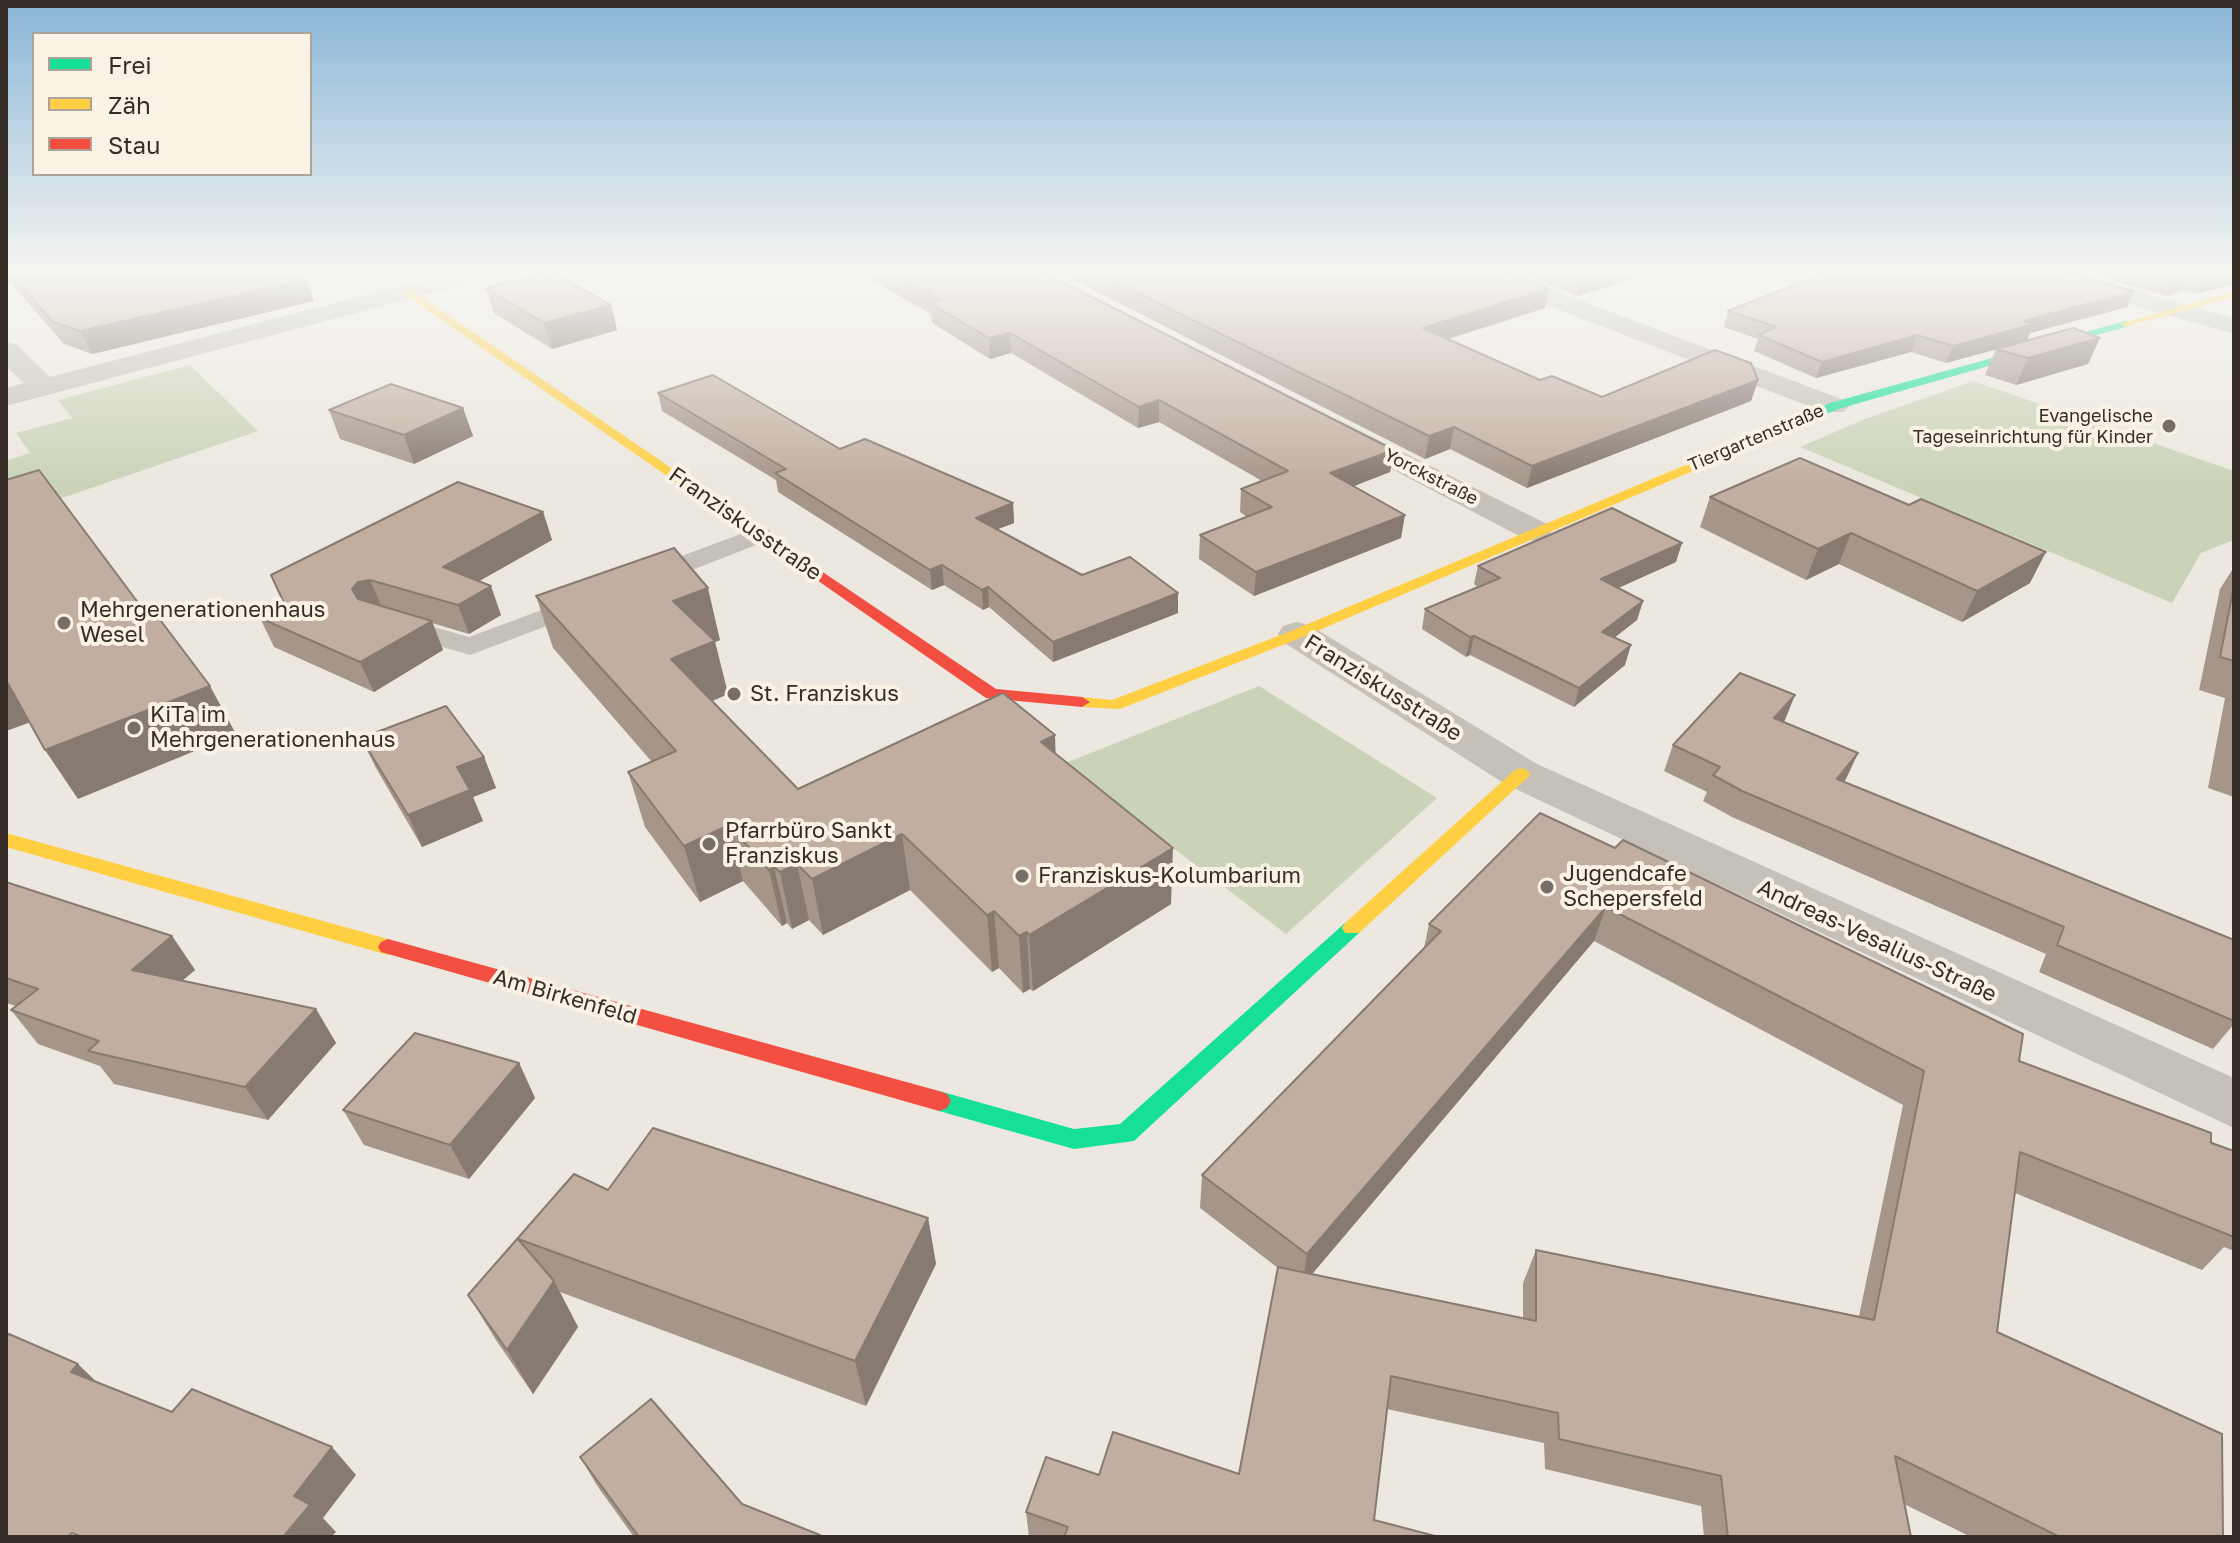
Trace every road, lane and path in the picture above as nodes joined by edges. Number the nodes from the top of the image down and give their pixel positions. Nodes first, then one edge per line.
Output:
1 (216, 342) edge
2 (480, 342) edge
3 (1666, 342) edge
4 (2063, 342) edge
5 (6, 350) edge
6 (44, 387) junction
7 (6, 397) edge
8 (1834, 406) junction
9 (1310, 415) edge
10 (1535, 531) junction
11 (760, 535) junction
12 (381, 619) edge
13 (1297, 634) junction
14 (1521, 774) junction
15 (6, 840) edge
16 (2234, 1104) edge

1 - 6 street
2 - 11 street, Franziskusstraße
3 - 8 street
4 - 8 street, Tiergartenstraße
5 - 6 street
6 - 7 street
8 - 10 street, Tiergartenstraße
9 - 10 street, Yorckstraße
10 - 13 street, Tiergartenstraße
11 - 12 lane
11 - 13 street, Franziskusstraße
13 - 14 street, Franziskusstraße
14 - 15 street, Am Birkenfeld
14 - 16 street, Andreas-Vesalius-Straße

